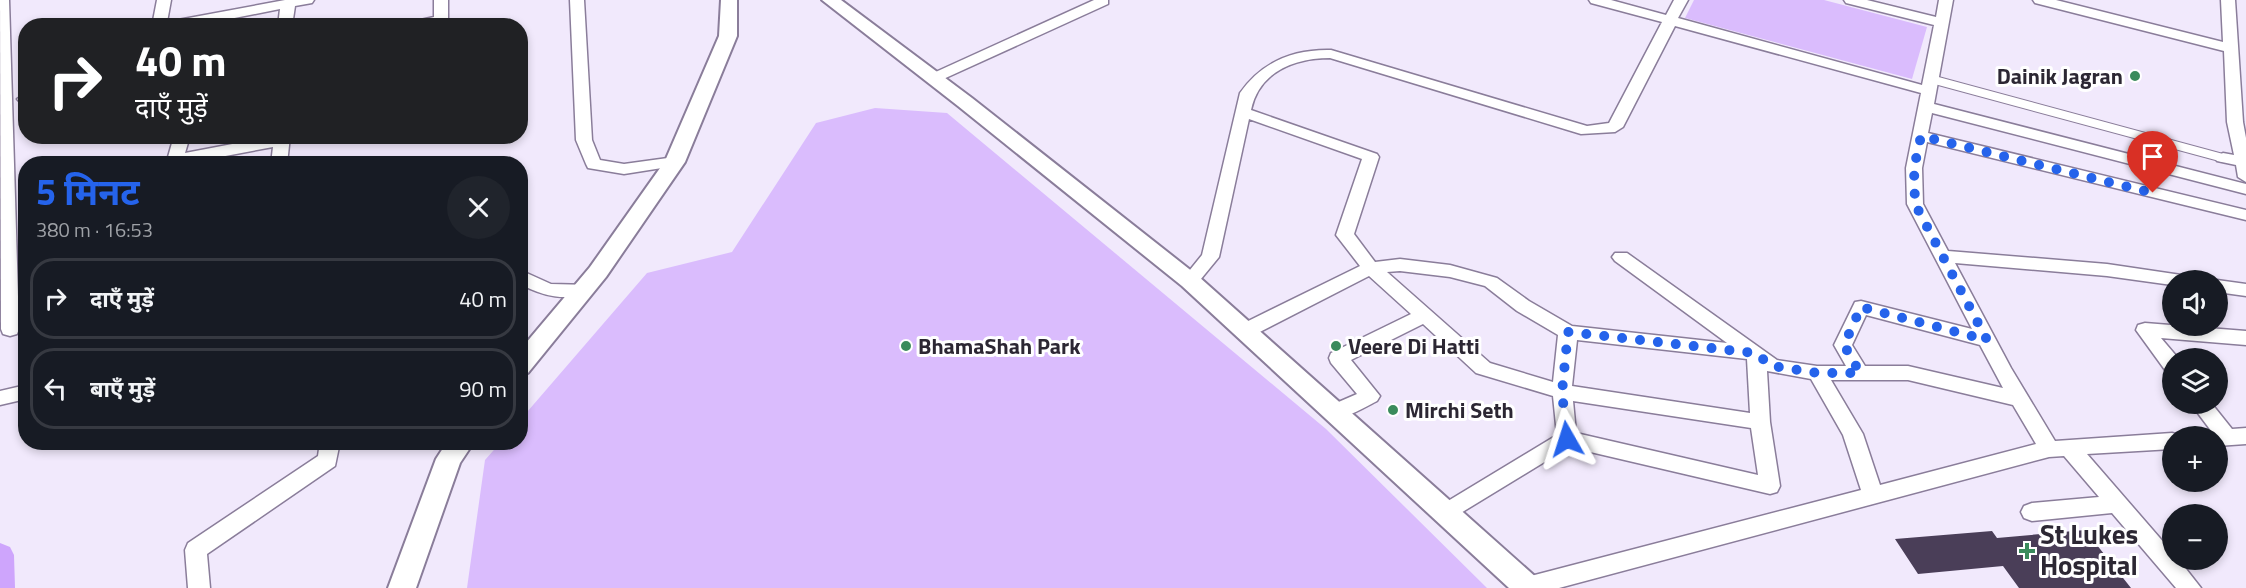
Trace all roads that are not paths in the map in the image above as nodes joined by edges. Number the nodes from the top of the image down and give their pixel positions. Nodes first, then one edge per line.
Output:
1 (2, 0) edge
2 (164, 0) edge
3 (228, 0) edge
4 (308, 0) edge
5 (441, 0) edge
6 (577, 0) edge
7 (729, 0) edge
8 (830, 0) edge
9 (1101, 0) edge
10 (1596, 0) edge
11 (1681, 0) edge
12 (1851, 0) edge
13 (1946, 0) edge
14 (2040, 0) edge
15 (2228, 0) edge
16 (288, 4) junction
17 (161, 18) edge
18 (223, 18) edge
19 (230, 18) edge
20 (286, 18) edge
21 (441, 18) edge
22 (1671, 19) junction
23 (1942, 23) junction
24 (2230, 48) junction
25 (934, 78) junction
26 (1929, 92) junction
27 (1243, 112) junction
28 (2241, 130) edge
29 (1921, 136) junction
30 (259, 144) edge
31 (203, 156) edge
32 (2223, 158) joint
33 (675, 162) junction
34 (2244, 170) edge
35 (2246, 189) edge
36 (2246, 215) edge
37 (1621, 256) dead end
38 (1942, 256) junction
39 (1371, 268) junction
40 (2162, 277) edge
41 (528, 281) edge
42 (1190, 281) junction
43 (2228, 288) edge
44 (585, 289) junction
45 (2246, 290) edge
46 (1424, 316) junction
47 (12, 328) edge
48 (1245, 331) junction
49 (1568, 332) junction
50 (2246, 338) edge
51 (1987, 340) junction
52 (2162, 352) edge
53 (1755, 353) junction
54 (528, 357) edge
55 (1817, 373) junction
56 (1860, 373) junction
57 (1562, 392) junction
58 (18, 394) edge
59 (0, 398) edge
60 (2020, 399) junction
61 (1334, 412) junction
62 (2210, 414) edge
63 (1760, 422) junction
64 (2230, 437) edge
65 (1567, 439) junction
66 (2162, 442) edge
67 (2059, 449) junction
68 (329, 450) edge
69 (456, 450) edge
70 (1874, 496) junction
71 (2117, 504) junction
72 (2032, 512) dead end
73 (1446, 513) junction
74 (1527, 587) edge
75 (199, 588) edge
76 (402, 588) edge
77 (2190, 588) edge

1 - 47 street
2 - 17 street
3 - 18 street
4 - 16 street
5 - 21 street
6 - 33 street
7 - 33 street
8 - 25 street
9 - 25 street
10 - 22 street
11 - 22 street
12 - 23 street
13 - 23 street
14 - 24 street
15 - 24 street
16 - 19 street
16 - 20 street
22 - 26 street
22 - 27 street
23 - 26 street
24 - 28 street
25 - 42 street
26 - 29 street
26 - 32 lane
26 - 35 street
27 - 39 street
27 - 42 street
28 - 34 street
29 - 36 street
29 - 38 street
30 - 31 street
32 - 34 street
33 - 44 street
37 - 53 street
38 - 40 street
38 - 51 street
39 - 46 street
39 - 48 street
39 - 49 street
41 - 44 street
42 - 48 street
43 - 45 street
44 - 54 street
46 - 57 street
46 - 61 street
48 - 61 street
49 - 53 street
49 - 57 street
50 - 52 street
51 - 56 street
51 - 60 street
53 - 55 street
53 - 63 street
55 - 56 street
55 - 70 street
56 - 60 street
57 - 63 street
57 - 65 street
58 - 59 street
60 - 67 street
61 - 73 street
62 - 64 street
63 - 65 street
65 - 73 street
66 - 67 street
67 - 70 street
67 - 71 street
68 - 75 street
69 - 76 street
70 - 74 street
71 - 72 street
71 - 77 street
73 - 74 street

